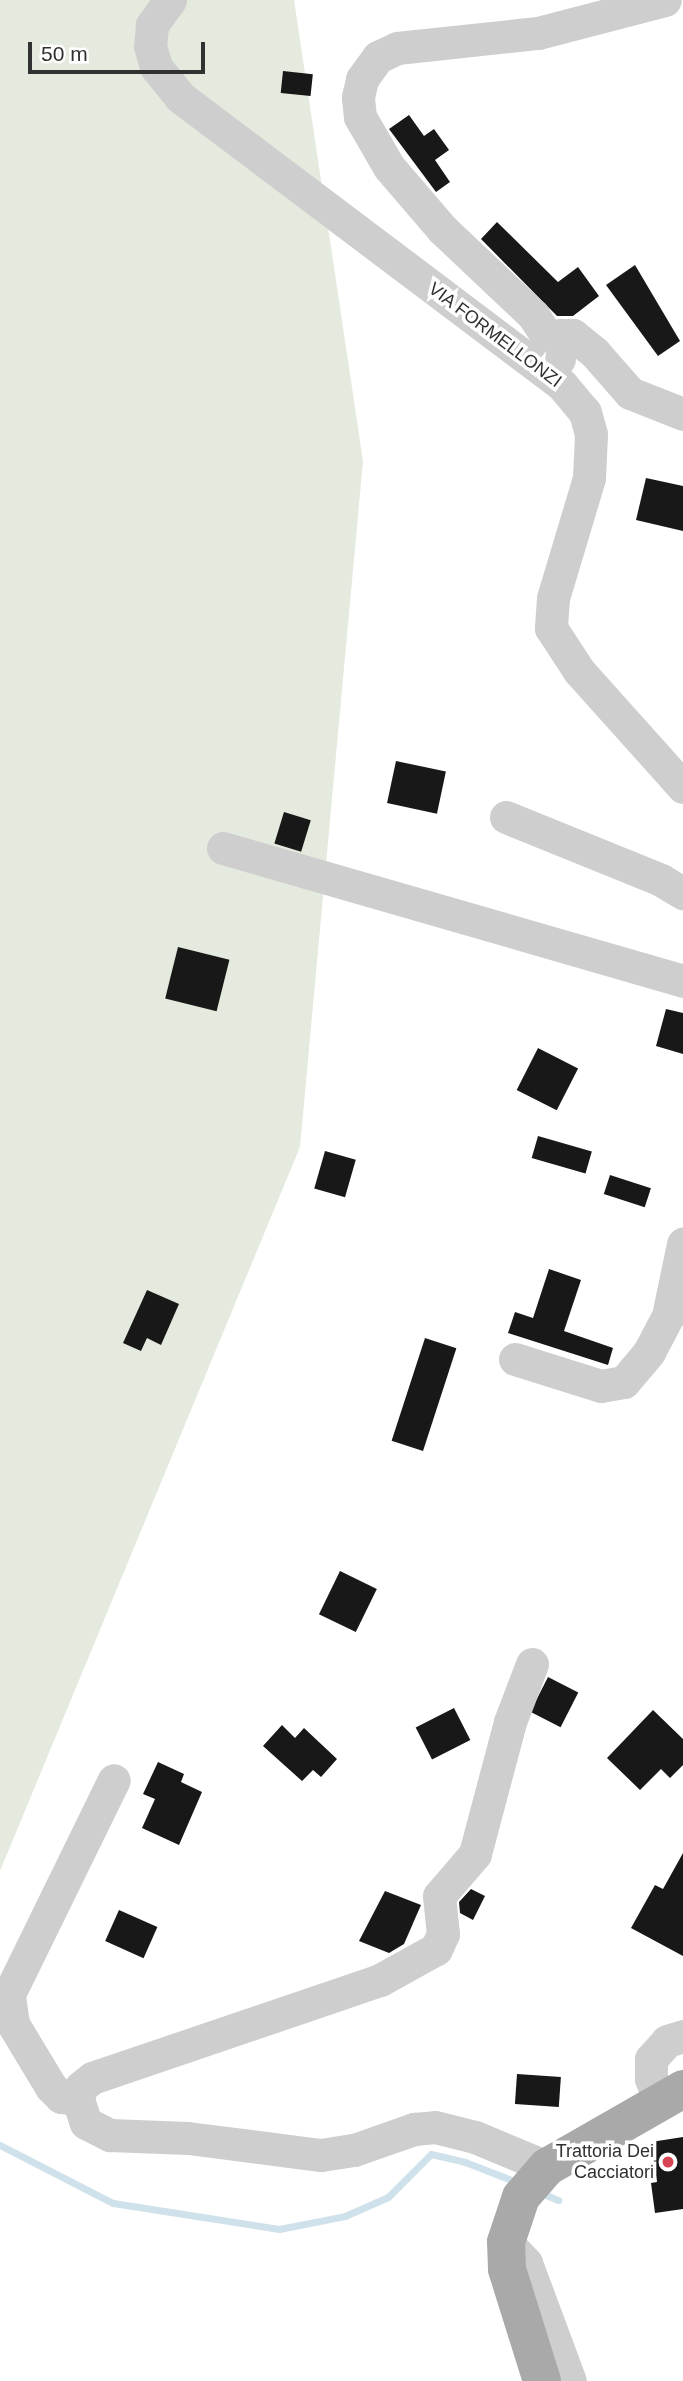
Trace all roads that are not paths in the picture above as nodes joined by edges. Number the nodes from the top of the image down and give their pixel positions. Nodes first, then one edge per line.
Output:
1 (170, 0) edge
2 (665, 0) edge
3 (552, 344) junction
4 (683, 414) edge
5 (586, 497) junction
6 (683, 787) edge
7 (506, 817) dead end
8 (223, 848) dead end
9 (683, 893) edge
10 (683, 981) edge
11 (683, 1244) edge
12 (515, 1359) dead end
13 (532, 1664) dead end
14 (114, 1780) dead end
15 (683, 2036) edge
16 (683, 2046) edge
17 (666, 2093) edge
18 (78, 2099) junction
19 (547, 2167) junction
20 (506, 2242) junction
21 (542, 2381) edge
22 (570, 2381) edge

1 - 5 street, VIA FORMELLONZI
2 - 3 street
3 - 4 street
3 - 5 street
5 - 6 street, VIA FORMELLONZI
7 - 9 street
8 - 10 street
11 - 12 street
13 - 18 street
14 - 18 street
15 - 17 street
16 - 17 street
17 - 19 main road
18 - 19 street
19 - 20 main road
20 - 21 main road
20 - 22 street

